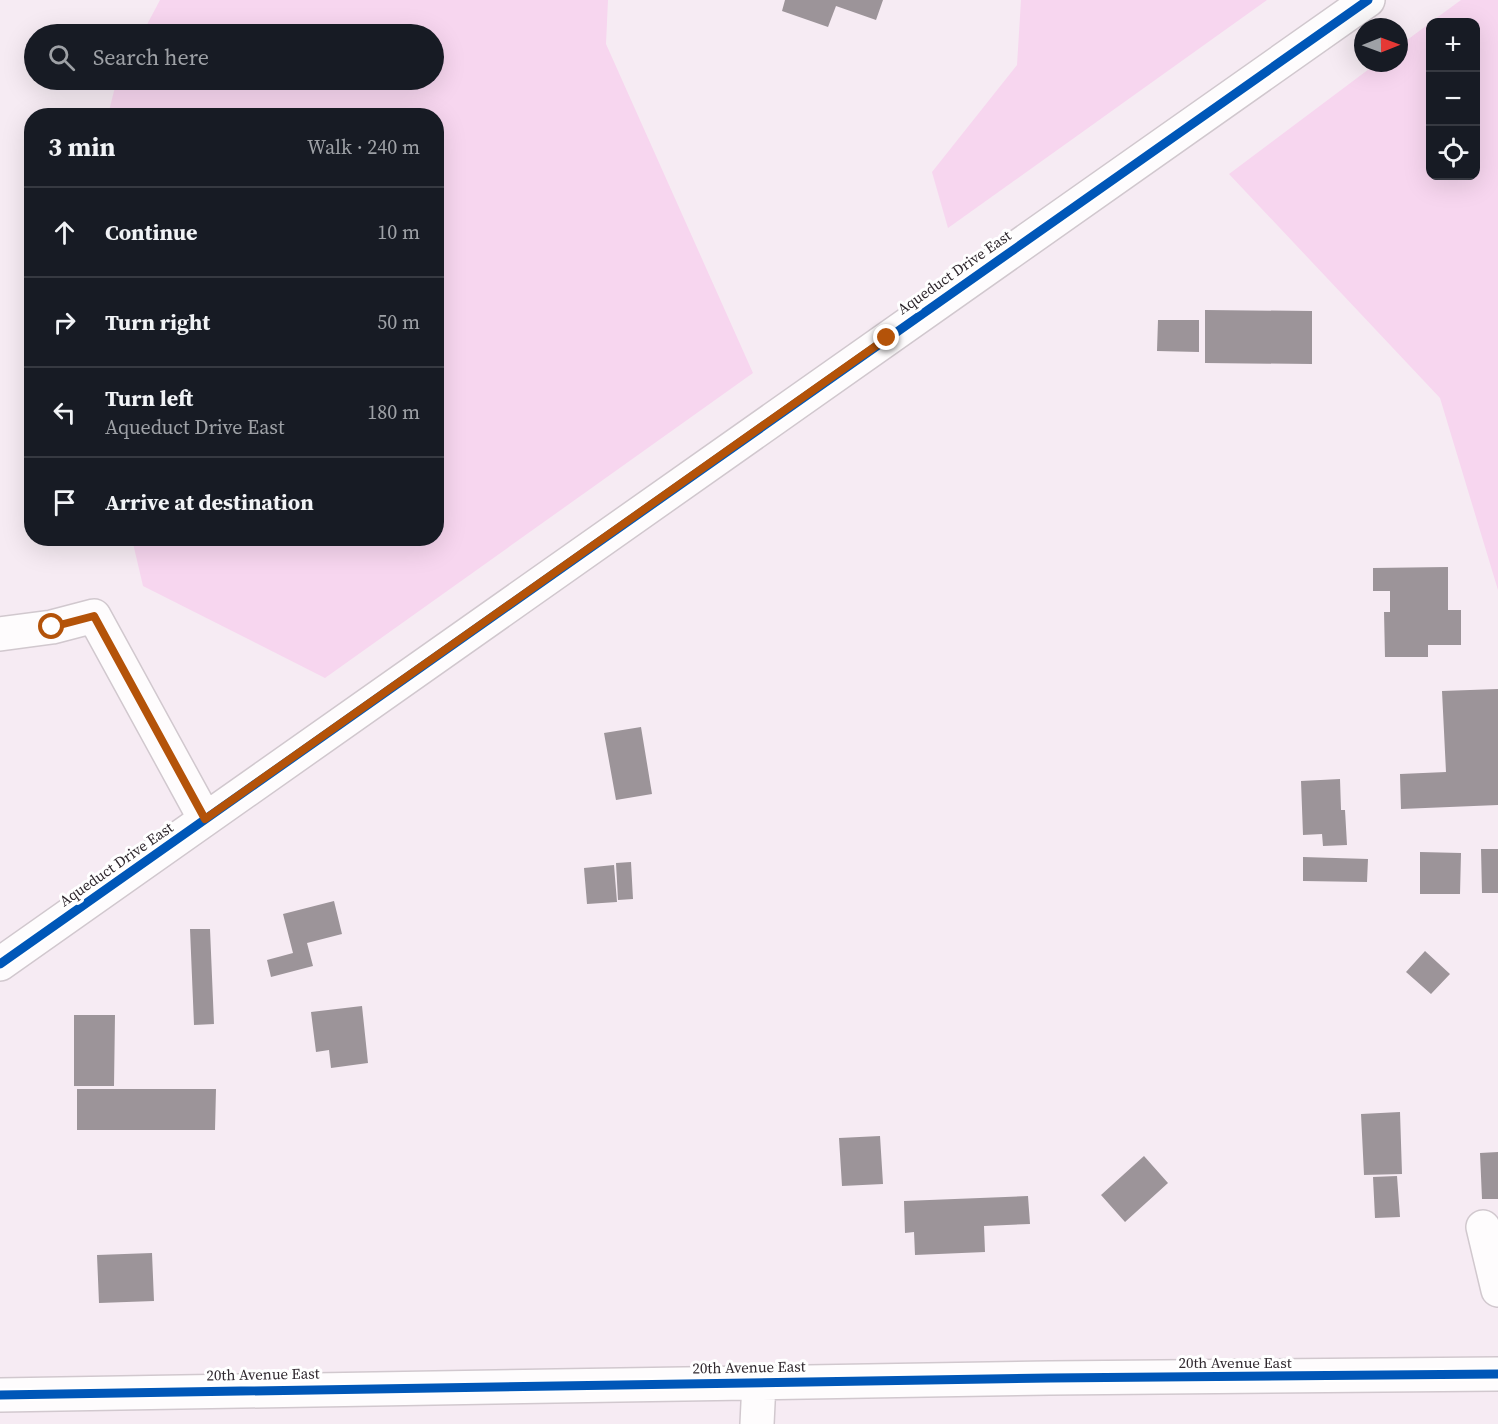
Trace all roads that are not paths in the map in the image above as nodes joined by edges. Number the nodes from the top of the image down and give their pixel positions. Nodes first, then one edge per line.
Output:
1 (1368, 0) edge
2 (0, 634) edge
3 (205, 819) junction
4 (0, 964) edge
5 (1483, 1227) dead end
6 (1498, 1290) edge
7 (1498, 1374) edge
8 (759, 1382) junction
9 (0, 1395) edge
10 (757, 1424) edge

1 - 3 street, Aqueduct Drive East
2 - 3 street
3 - 4 street, Aqueduct Drive East
5 - 6 street
7 - 8 street, 20th Avenue East
8 - 9 street, 20th Avenue East
8 - 10 street

